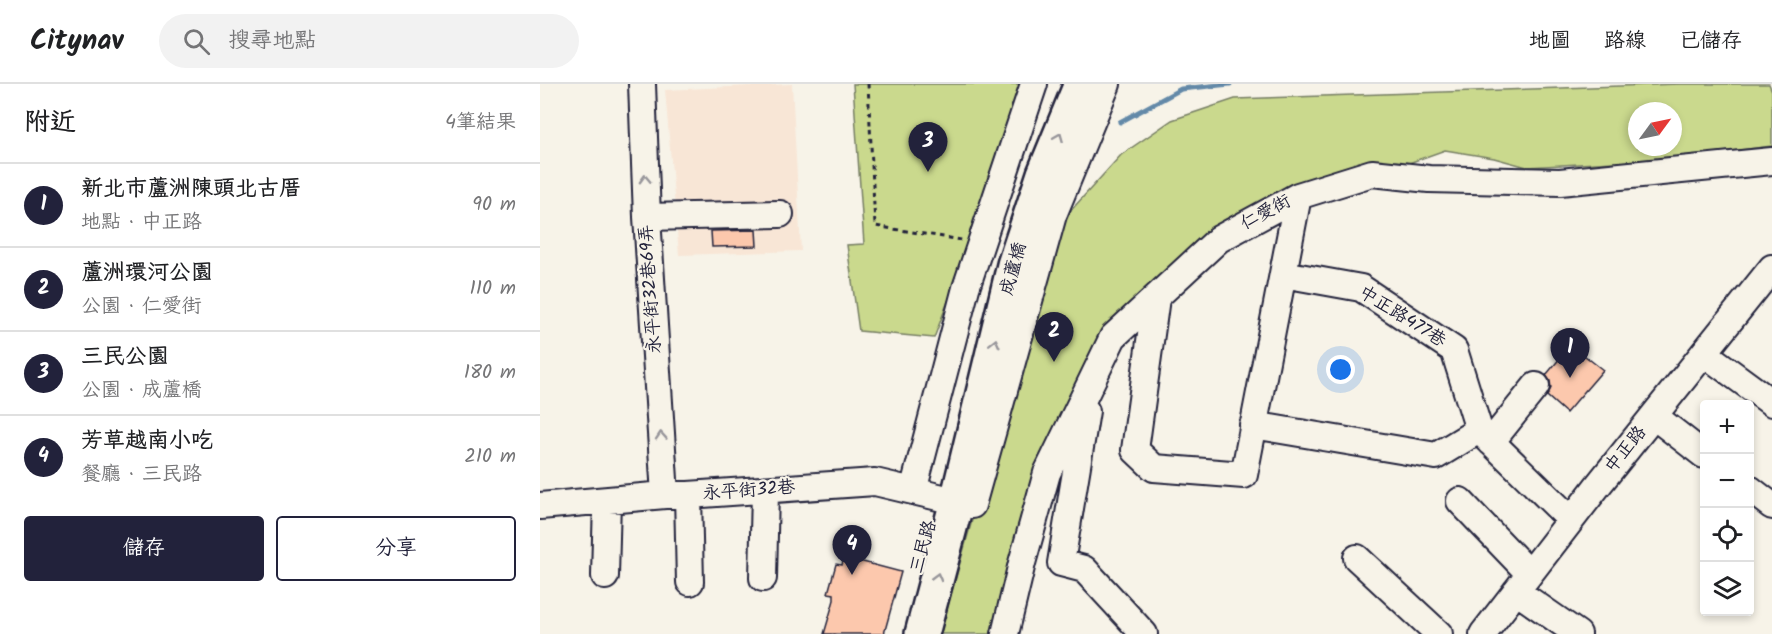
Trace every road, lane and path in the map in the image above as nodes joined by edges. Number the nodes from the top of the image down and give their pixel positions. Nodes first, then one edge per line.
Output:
1 (642, 84) edge
2 (1034, 84) edge
3 (1057, 84) edge
4 (1081, 84) edge
5 (1107, 84) edge
6 (1772, 161) edge
7 (1298, 196) junction
8 (780, 214) dead end
9 (646, 217) junction
10 (1772, 268) edge
11 (1283, 274) junction
12 (1156, 298) junction
13 (1704, 353) junction
14 (1091, 379) junction
15 (1536, 386) dead end
16 (1772, 403) edge
17 (1654, 416) junction
18 (1254, 425) junction
19 (1485, 436) junction
20 (1703, 454) edge
21 (955, 460) junction
22 (765, 491) junction
23 (1754, 493) edge
24 (677, 495) junction
25 (936, 496) junction
26 (607, 500) junction
27 (1460, 501) dead end
28 (540, 506) edge
29 (1772, 506) edge
30 (1570, 520) junction
31 (1357, 558) dead end
32 (605, 576) dead end
33 (763, 578) dead end
34 (690, 582) dead end
35 (1522, 582) junction
36 (901, 634) edge
37 (922, 634) edge
38 (1005, 634) edge
39 (1144, 634) edge
40 (1439, 634) edge
41 (1483, 634) edge
42 (1578, 634) edge

9 -> 1 street, 永平街32巷69弄
2 - 25 street
3 - 21 main road, 成蘆橋
21 -> 4 main road, 成蘆橋
5 - 25 street
6 - 7 street, 仁愛街
7 - 11 street
7 - 12 street, 仁愛街
8 - 9 street
24 -> 9 street, 永平街32巷69弄
10 - 13 street, 中正路
11 - 18 street
11 - 19 street, 中正路477巷
12 - 14 street, 仁愛街
12 - 18 street
13 - 16 street
13 - 17 street, 中正路
14 - 38 street, 仁愛街
14 - 39 street
15 - 19 street
17 - 20 street
17 - 30 street, 中正路
18 - 19 street
19 - 30 street, 中正路477巷
21 - 25 main road, 三民路
22 - 24 street, 永平街32巷
22 - 25 street, 永平街32巷
22 - 33 street
23 - 29 street
24 - 26 street, 永平街32巷
24 - 34 street, 永平街32巷69弄
25 - 36 main road, 三民路
37 -> 25 main road, 三民路
26 - 28 street, 永平街32巷
26 - 32 street
27 - 35 street
30 - 35 street, 中正路
31 - 40 street
35 - 41 street, 中正路
35 - 42 street

